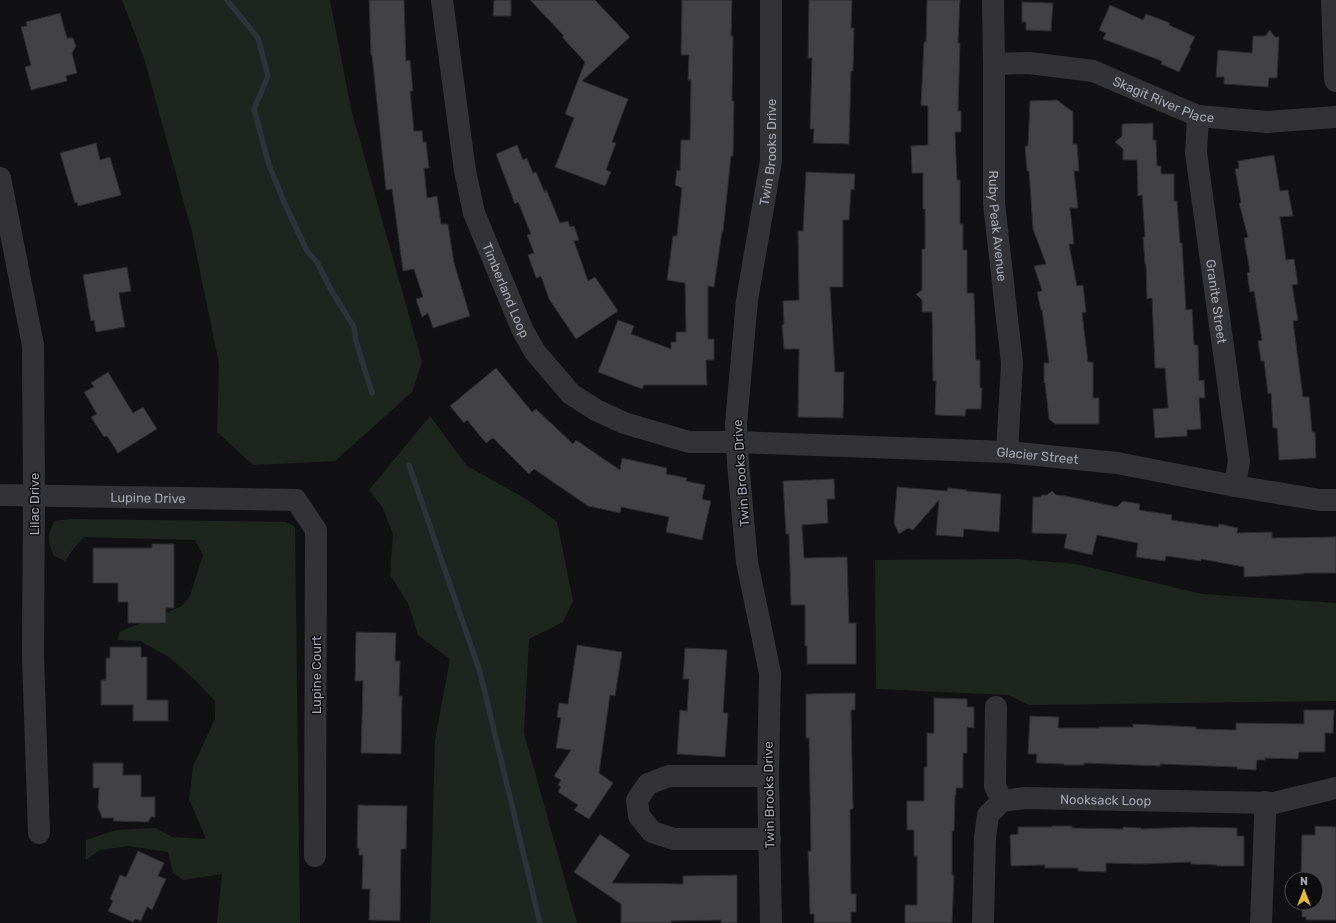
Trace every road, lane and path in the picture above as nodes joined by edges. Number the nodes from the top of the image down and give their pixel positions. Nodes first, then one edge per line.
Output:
1 (442, 0) edge
2 (771, 0) edge
3 (993, 0) edge
4 (1332, 0) edge
5 (994, 64) junction
6 (1336, 81) edge
7 (1198, 116) junction
8 (1336, 117) edge
9 (0, 178) edge
10 (737, 442) junction
11 (1007, 452) junction
12 (1235, 486) junction
13 (0, 495) edge
14 (34, 496) junction
15 (296, 500) joint
16 (1336, 500) edge
17 (996, 707) dead end
18 (768, 776) junction
19 (1336, 788) edge
20 (1002, 800) junction
21 (1265, 802) junction
22 (39, 833) dead end
23 (770, 839) junction
24 (314, 856) dead end
25 (770, 923) edge
26 (983, 923) edge
27 (1261, 923) edge

1 - 10 street, Timberland Loop
2 - 10 street, Twin Brooks Drive
3 - 5 street, Ruby Peak Avenue
4 - 6 street
5 - 7 street, Skagit River Place
5 - 11 street, Ruby Peak Avenue
7 - 8 street, Skagit River Place
7 - 12 street, Granite Street
9 - 14 street, Lilac Drive
10 - 11 street, Glacier Street
10 - 18 street, Twin Brooks Drive
11 - 12 street, Glacier Street
12 - 16 street, Glacier Street
13 - 14 street, Lupine Drive
14 - 15 street, Lupine Drive
14 - 22 street, Lilac Drive
15 - 24 street, Lupine Court
17 - 20 street
18 - 23 street, Twin Brooks Drive
18 - 23 street
19 - 21 street, Nooksack Loop
20 - 21 street, Nooksack Loop
20 - 26 street
21 - 27 street
23 - 25 street, Twin Brooks Drive

